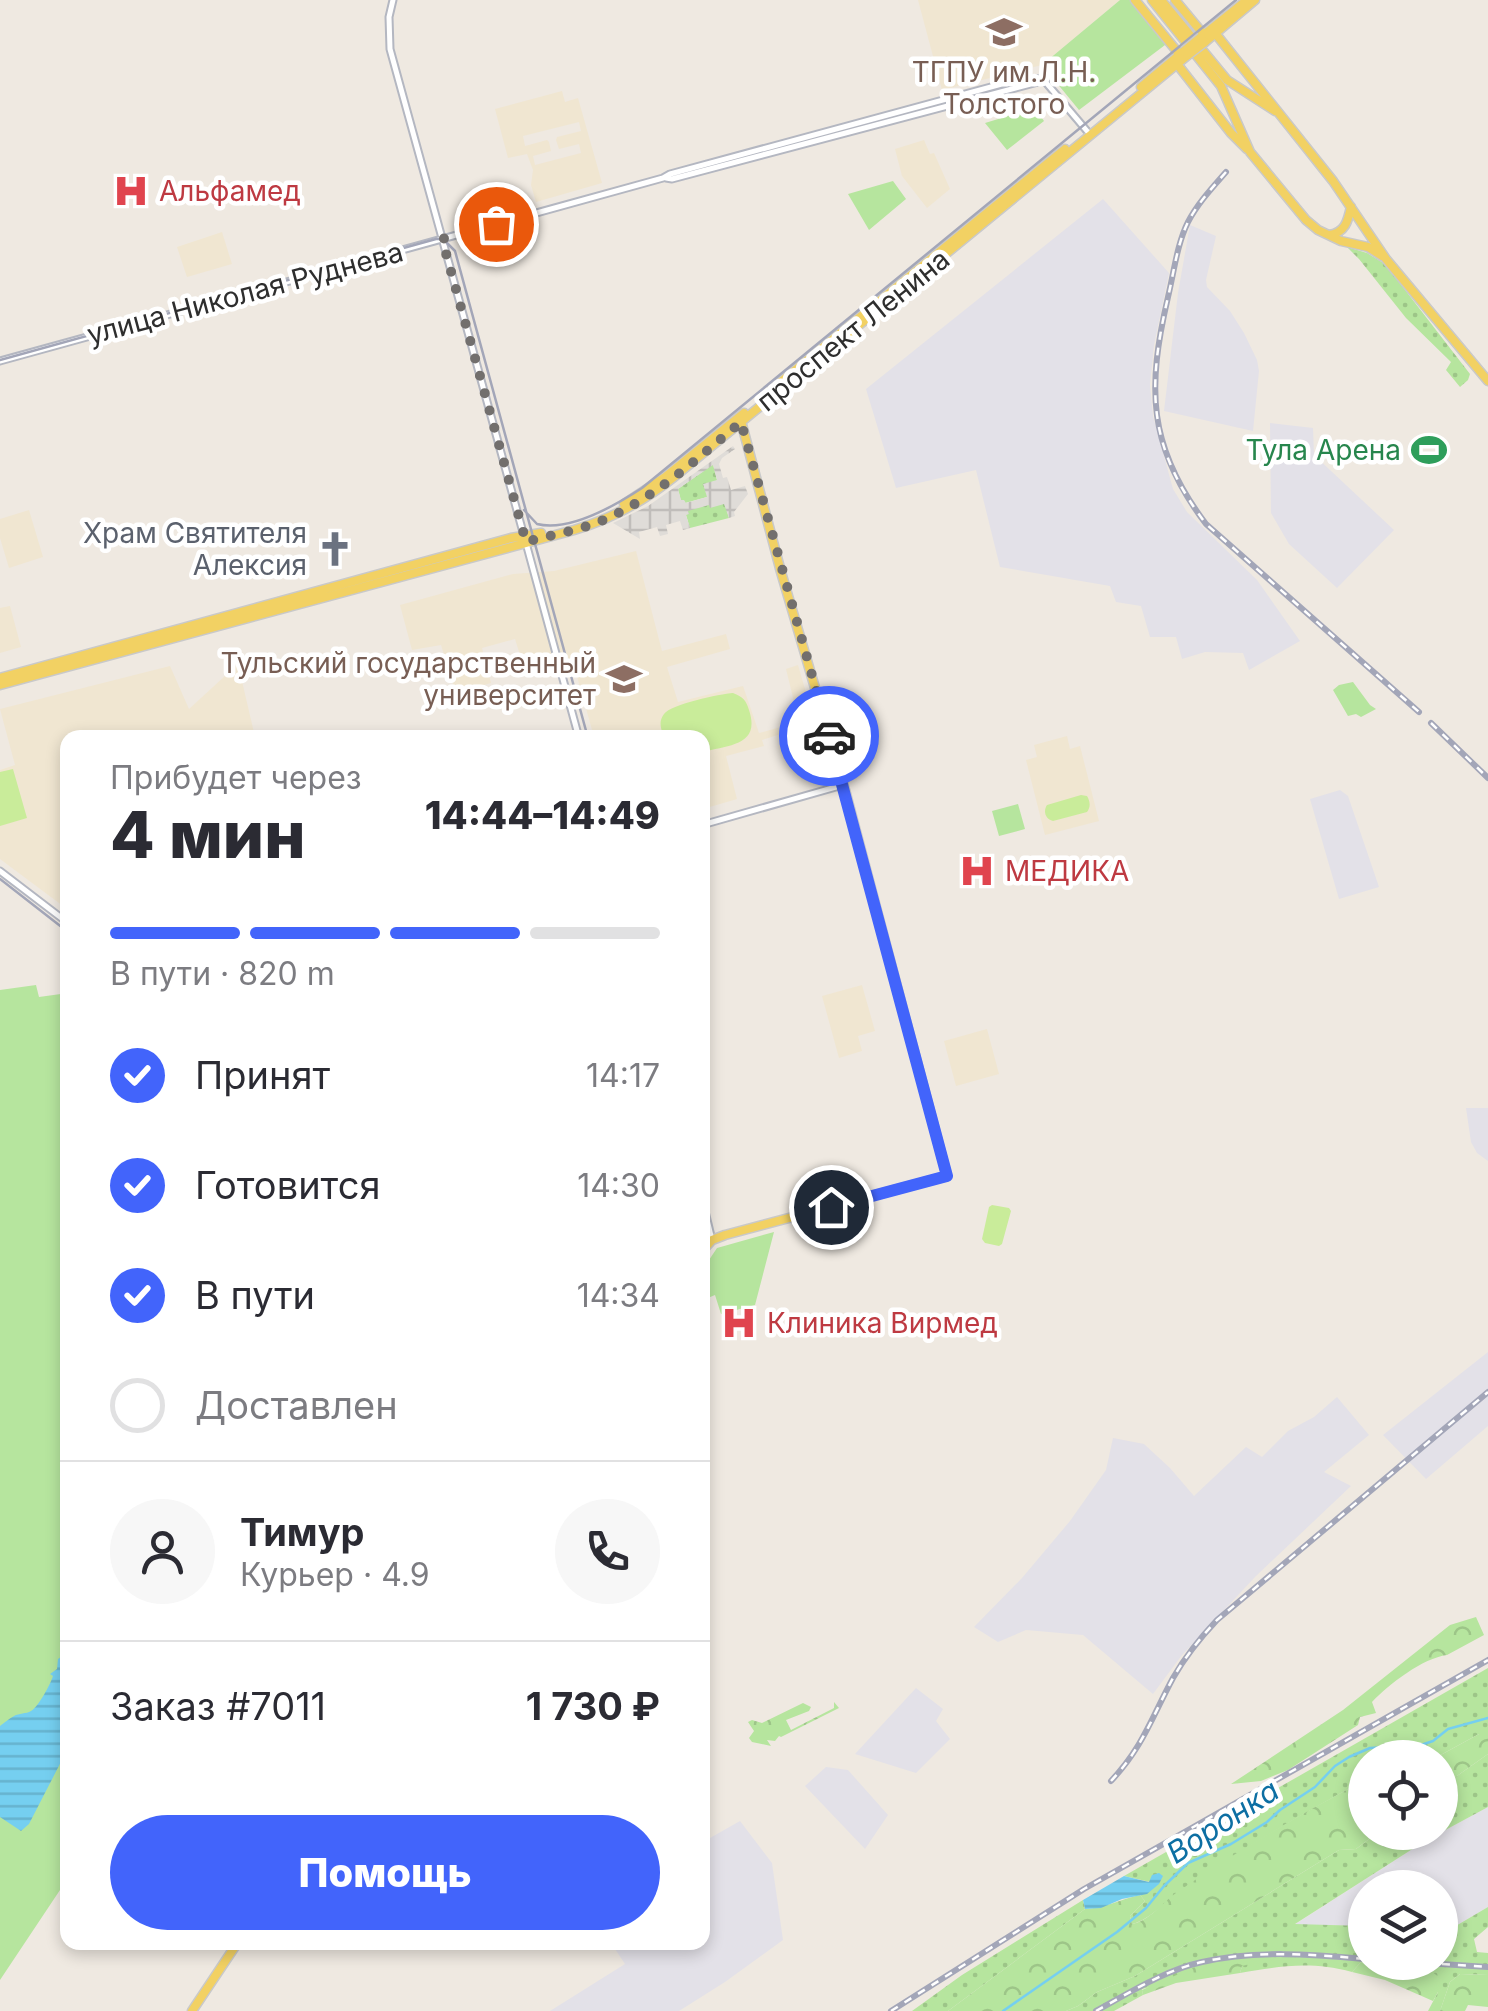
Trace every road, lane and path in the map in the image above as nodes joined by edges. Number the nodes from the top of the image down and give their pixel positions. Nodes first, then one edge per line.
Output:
1 (393, 0) edge
2 (1135, 0) edge
3 (1152, 0) edge
4 (1161, 0) edge
5 (1176, 0) edge
6 (1246, 0) edge
7 (1256, 0) edge
8 (1215, 33) junction
9 (1203, 38) junction
10 (1182, 56) junction
11 (1278, 113) junction
12 (1089, 133) junction
13 (1250, 152) junction
14 (1351, 207) junction
15 (1329, 235) junction
16 (442, 239) junction
17 (1386, 259) junction
18 (0, 361) edge
19 (1488, 381) edge
20 (740, 419) junction
21 (525, 539) junction
22 (0, 682) edge
23 (577, 730) edge
24 (843, 785) junction
25 (710, 823) edge
26 (0, 871) edge
27 (60, 917) edge
28 (710, 1232) edge
29 (712, 1240) joint
30 (233, 1950) edge
31 (192, 2011) edge

1 - 16 street
2 - 10 main road
3 - 13 main road
4 - 11 main road
5 - 9 main road
6 - 9 main road, проспект Ленина
7 - 8 main road, проспект Ленина
8 - 9 main road, проспект Ленина
8 - 11 main road
9 - 10 main road, проспект Ленина, bridge
10 - 12 main road, проспект Ленина
10 - 13 main road
11 - 14 main road
12 - 16 street, улица Николая Руднева
12 - 20 main road, проспект Ленина
13 - 15 main road
14 - 15 main road
14 - 17 main road
15 - 17 main road
16 - 18 street, улица Николая Руднева
16 - 21 street
17 - 19 main road
20 - 21 main road, проспект Ленина
20 - 21 main road, проспект Ленина
20 - 24 main road
21 - 22 main road, проспект Ленина
21 - 23 street
24 - 25 street
24 - 29 main road
26 - 27 street
28 - 29 street
30 - 31 main road

